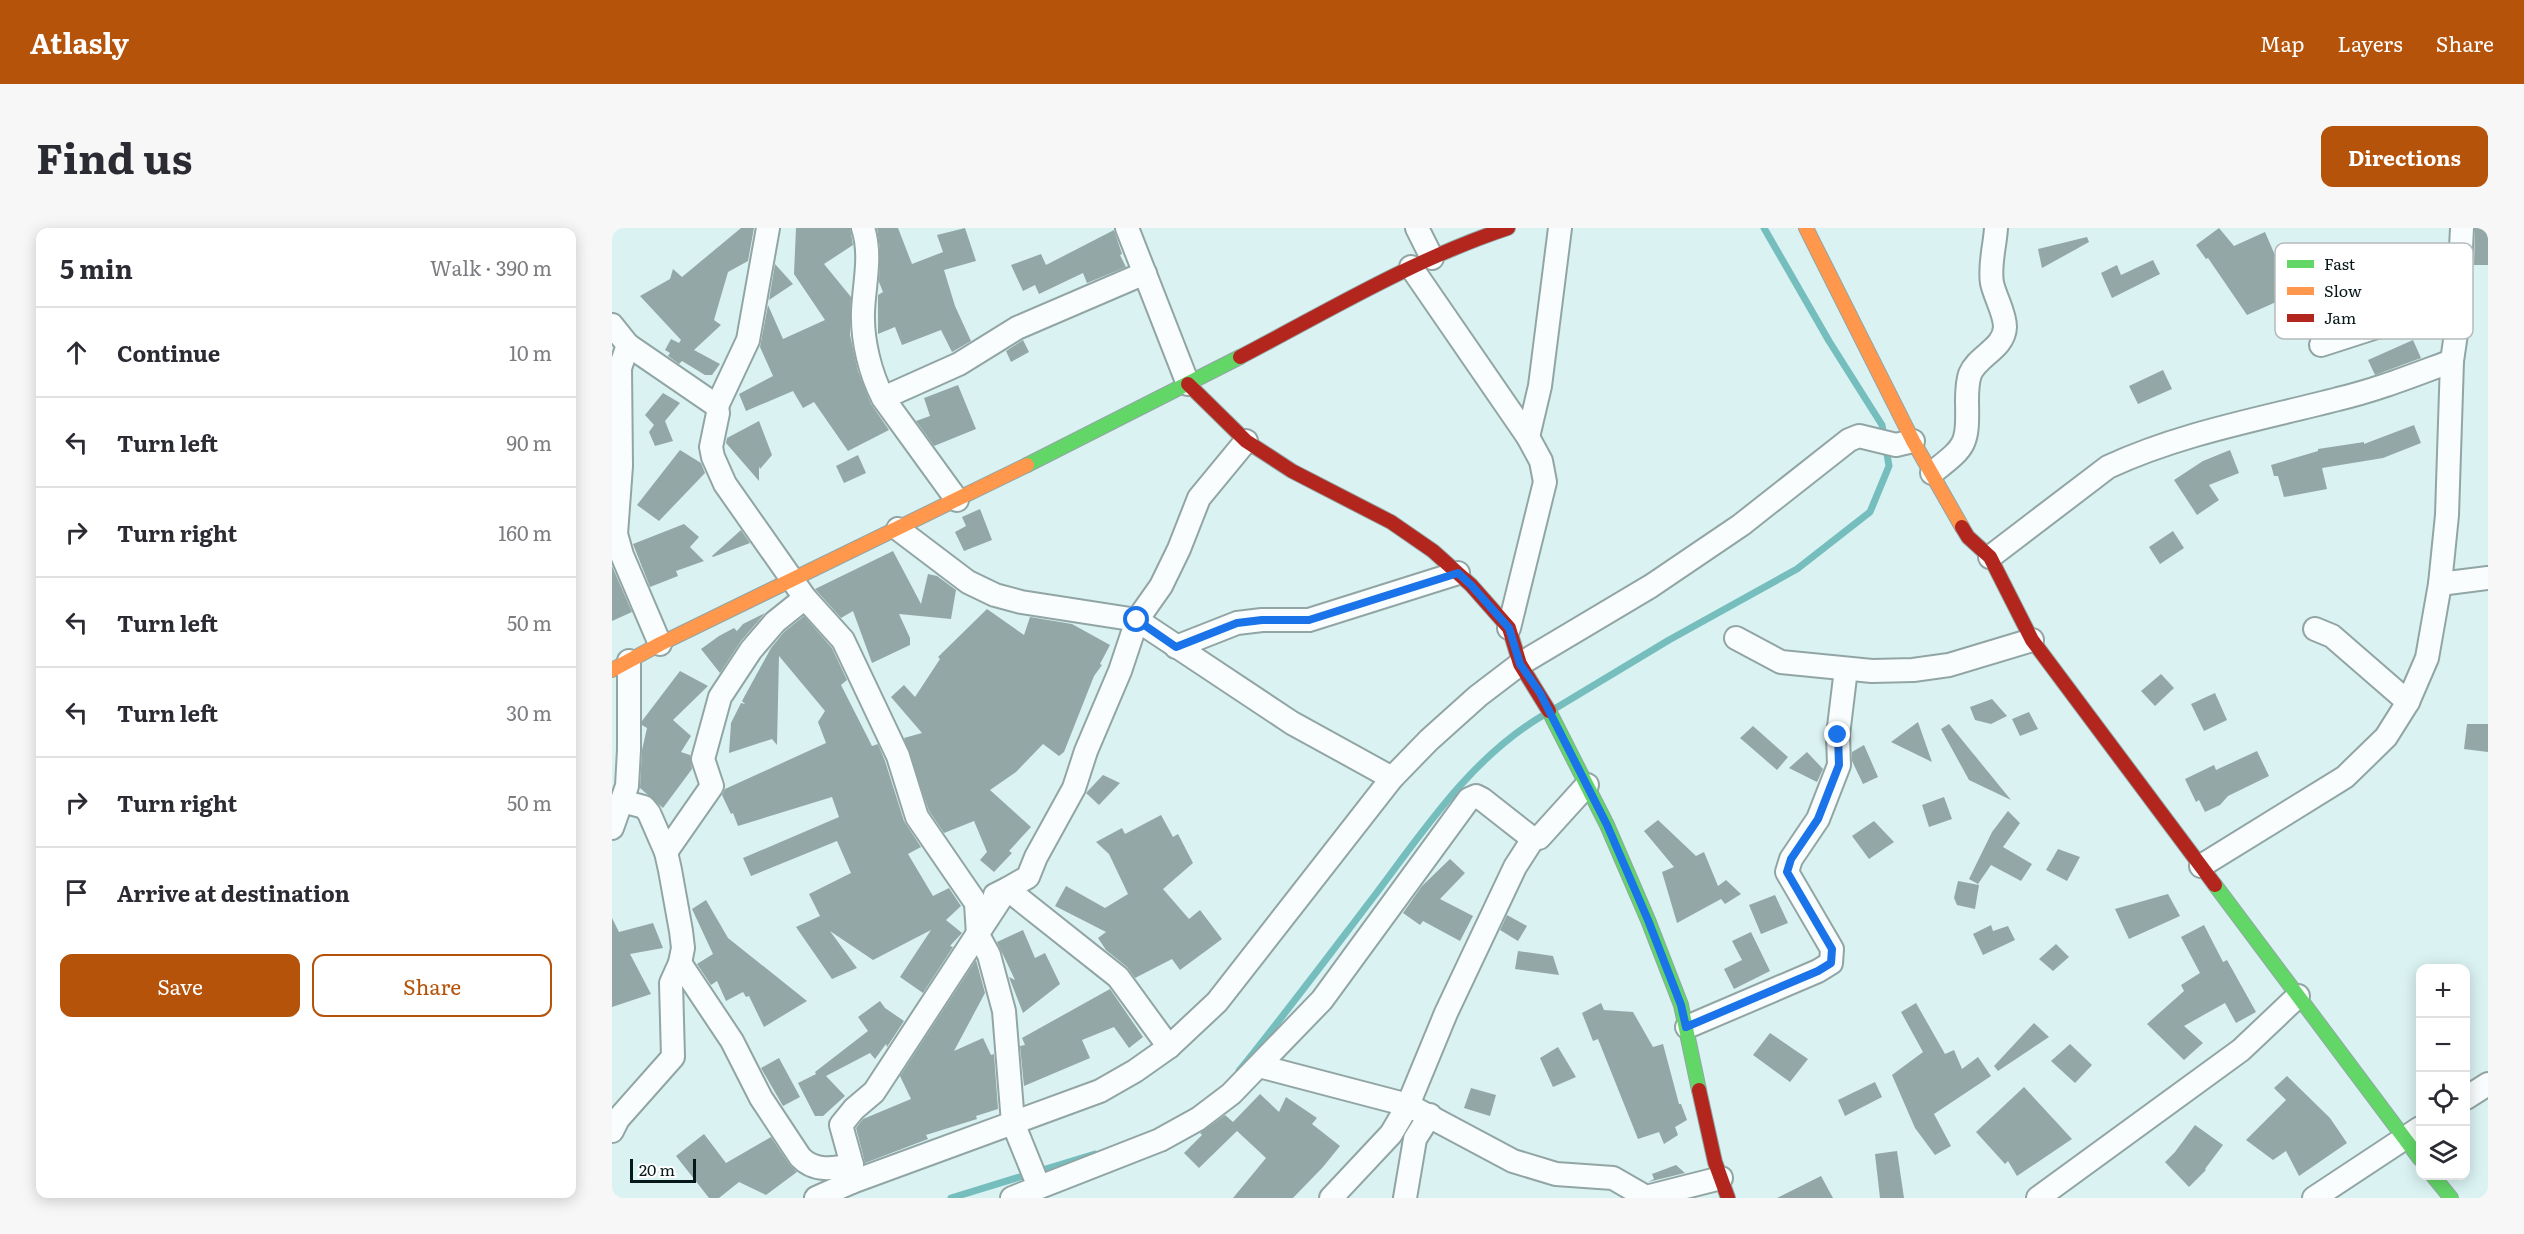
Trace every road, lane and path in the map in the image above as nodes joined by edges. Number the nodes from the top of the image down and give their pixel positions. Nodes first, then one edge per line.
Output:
1 (768, 228) edge
2 (864, 228) edge
3 (1127, 228) edge
4 (1417, 228) edge
5 (1508, 228) edge
6 (1560, 228) edge
7 (1806, 228) edge
8 (1996, 228) edge
9 (2462, 228) edge
10 (2461, 243) edge
11 (1421, 262) junction
12 (1145, 273) junction
13 (612, 325) edge
14 (2340, 339) edge
15 (2455, 339) edge
16 (628, 345) junction
17 (2321, 345) dead end
18 (2452, 361) junction
19 (1188, 384) junction
20 (883, 398) junction
21 (717, 406) junction
22 (1528, 437) junction
23 (1246, 441) junction
24 (1905, 443) junction
25 (1932, 473) junction
26 (957, 500) junction
27 (898, 529) junction
28 (1990, 556) junction
29 (1458, 573) junction
30 (2488, 578) edge
31 (2440, 584) junction
32 (799, 589) junction
33 (1137, 620) junction
34 (1509, 628) junction
35 (2315, 629) dead end
36 (1736, 638) dead end
37 (2032, 640) junction
38 (660, 644) junction
39 (1176, 647) junction
40 (1520, 664) junction
41 (620, 666) edge
42 (1846, 669) junction
43 (2408, 702) junction
44 (1392, 778) junction
45 (1587, 785) junction
46 (622, 801) junction
47 (612, 828) edge
48 (1533, 839) junction
49 (666, 852) junction
50 (2201, 866) junction
51 (1007, 889) junction
52 (976, 903) junction
53 (978, 935) junction
54 (680, 963) junction
55 (2298, 996) junction
56 (1686, 1027) junction
57 (1169, 1047) junction
58 (1259, 1066) junction
59 (2488, 1084) edge
60 (2470, 1095) edge
61 (1408, 1105) junction
62 (1430, 1115) junction
63 (1013, 1123) junction
64 (612, 1131) edge
65 (2412, 1133) edge
66 (852, 1174) junction
67 (2436, 1180) edge
68 (1039, 1187) junction
69 (1724, 1188) edge
70 (816, 1198) edge
71 (1012, 1198) edge
72 (1331, 1198) edge
73 (1405, 1198) edge
74 (2038, 1198) edge
75 (2314, 1198) edge
76 (2451, 1198) edge

1 - 21 street
2 - 20 street
3 - 12 street
4 - 11 street
5 - 11 street
6 - 22 street
7 - 24 street
8 - 25 street
9 - 10 street
11 - 19 street
11 - 22 street
12 - 19 street
12 - 20 street
13 - 16 street
14 - 17 street
15 - 18 street
16 - 21 street
16 - 38 street
18 - 28 street
18 - 31 street
19 - 23 street
19 - 26 street
20 - 26 street
21 - 32 street
22 - 34 street
23 - 29 street
23 - 33 street
24 - 25 street
24 - 40 street
25 - 28 street
26 - 27 street
27 - 32 street
27 - 33 street
28 - 37 street
29 - 34 street
29 - 39 street
30 - 31 street
31 - 43 street
32 - 38 street
32 - 49 street
32 - 52 street
33 - 39 street
33 - 51 street
34 - 40 street
35 - 43 street
36 - 42 street
37 - 42 street
37 - 50 street
38 - 41 street
39 - 44 street
40 - 44 street
40 - 45 street
41 - 46 street
42 - 56 street
43 - 50 street
44 - 57 street
45 - 48 street
45 - 56 street
46 - 47 street
46 - 49 street
48 - 58 street
48 - 61 street
49 - 54 street
50 - 55 street
51 - 52 street
51 - 53 street
51 - 57 street
52 - 53 street
53 - 63 street
53 - 66 street
54 - 64 street
54 - 66 street
55 - 65 street
55 - 74 street
56 - 69 street
57 - 63 street
58 - 61 street
58 - 68 street
59 - 60 street
61 - 62 street
61 - 72 street
62 - 69 street
62 - 73 street
63 - 66 street
63 - 68 street
65 - 75 street
66 - 70 street
67 - 76 street
68 - 71 street

